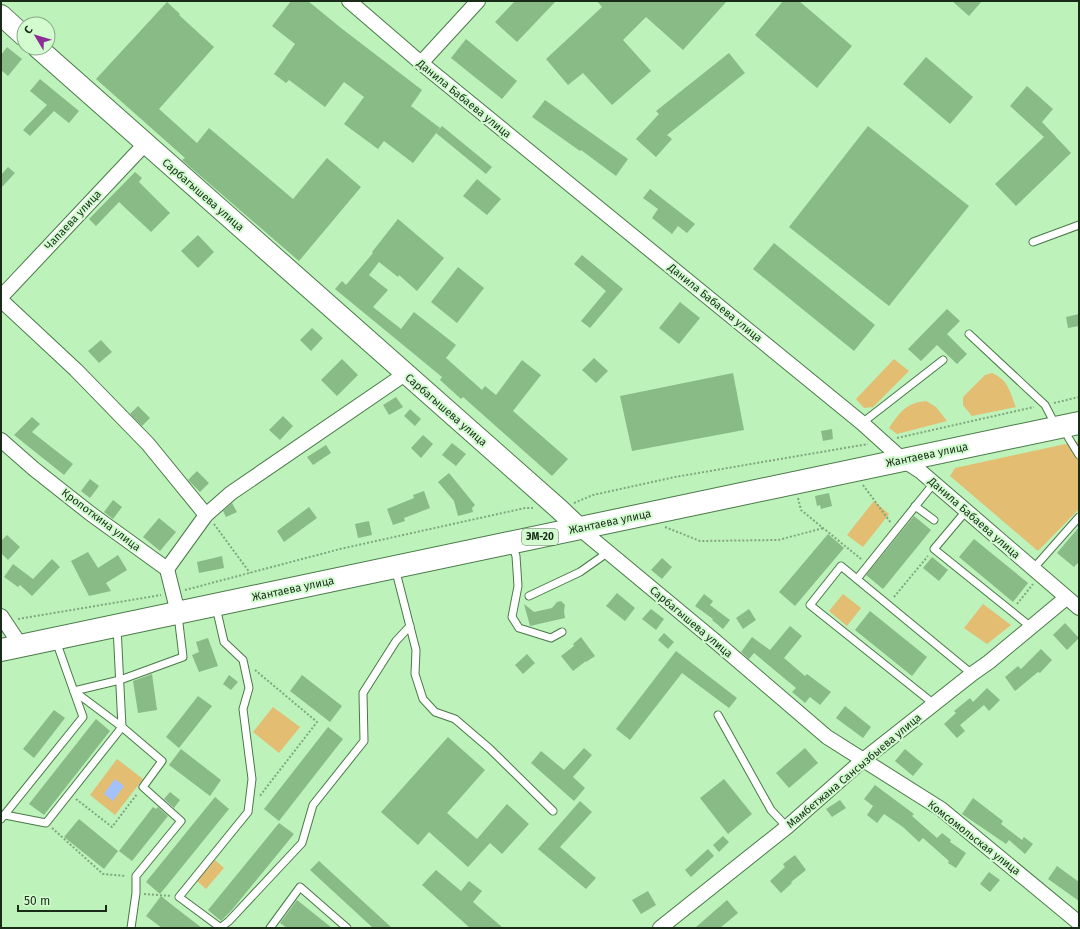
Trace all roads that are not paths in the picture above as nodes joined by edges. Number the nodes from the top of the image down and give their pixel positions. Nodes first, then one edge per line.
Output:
1 (349, 1) edge
2 (478, 1) edge
3 (1, 15) edge
4 (16, 29) edge
5 (47, 56) edge
6 (421, 63) junction
7 (145, 144) junction
8 (1079, 225) edge
9 (1033, 242) dead end
10 (1, 297) edge
11 (1, 300) edge
12 (969, 334) dead end
13 (943, 360) dead end
14 (406, 374) junction
15 (862, 423) junction
16 (1068, 425) edge
17 (1, 440) edge
18 (1079, 455) edge
19 (903, 460) junction
20 (934, 483) junction
21 (915, 506) junction
22 (966, 511) junction
23 (206, 515) junction
24 (1079, 517) edge
25 (934, 520) dead end
26 (578, 528) junction
27 (512, 542) junction
28 (607, 553) junction
29 (394, 567) junction
30 (167, 569) junction
31 (1036, 572) junction
32 (856, 580) junction
33 (528, 596) dead end
34 (1066, 598) junction
35 (215, 605) junction
36 (1079, 608) edge
37 (178, 613) junction
38 (1, 616) edge
39 (117, 626) junction
40 (410, 626) junction
41 (1031, 627) junction
42 (562, 632) dead end
43 (55, 639) junction
44 (11, 648) edge
45 (972, 674) junction
46 (120, 680) junction
47 (74, 691) junction
48 (934, 704) junction
49 (718, 714) dead end
50 (122, 727) junction
51 (863, 760) junction
52 (553, 811) dead end
53 (3, 817) edge
54 (787, 827) junction
55 (1079, 923) edge
56 (663, 927) edge
57 (131, 928) edge
58 (221, 928) edge
59 (270, 928) edge
60 (347, 928) edge

1 - 6 street, Данила Бабаева улица
2 - 6 street
3 - 4 street
5 - 7 street, Сарбагышева улица
6 - 15 street, Данила Бабаева улица
7 - 10 street, Чапаева улица
7 - 14 street, Сарбагышева улица
8 - 9 lane
11 - 23 street
12 - 16 lane
13 - 15 lane
14 - 23 street
14 - 26 street, Сарбагышева улица
15 - 19 street, Данила Бабаева улица
16 - 18 lane
16 - 19 main road, Жантаева улица / ЭМ-20
17 - 30 street, Кропоткина улица
19 - 20 street, Данила Бабаева улица
19 - 26 main road, Жантаева улица / ЭМ-20
20 - 21 lane
20 - 22 street, Данила Бабаева улица
21 - 25 lane
21 - 32 lane
22 - 31 street, Данила Бабаева улица
22 - 41 lane
23 - 30 street
24 - 31 lane
26 - 27 main road, Жантаева улица / ЭМ-20
26 - 28 street, Сарбагышева улица
27 - 29 main road, Жантаева улица / ЭМ-20
27 - 42 lane
28 - 33 lane
28 - 51 street, Сарбагышева улица
29 - 35 main road, Жантаева улица / ЭМ-20
29 - 40 lane
30 - 37 street
31 - 34 street, Данила Бабаева улица
32 - 45 lane
32 - 48 lane
34 - 36 street, Данила Бабаева улица
34 - 41 street, Мамбетжана Сансызбыева улица
35 - 37 main road, Жантаева улица / ЭМ-20
35 - 58 lane
37 - 39 main road, Жантаева улица / ЭМ-20
37 - 46 lane
38 - 44 street
39 - 43 main road, Жантаева улица / ЭМ-20
39 - 46 lane
40 - 52 lane
40 - 58 lane
41 - 45 street, Мамбетжана Сансызбыева улица
43 - 44 main road, Жантаева улица / ЭМ-20
43 - 47 lane
45 - 48 street, Мамбетжана Сансызбыева улица
46 - 47 lane
46 - 50 lane
47 - 50 lane
47 - 53 lane
48 - 51 street, Мамбетжана Сансызбыева улица
49 - 54 lane
50 - 53 lane
50 - 57 lane
51 - 54 street, Мамбетжана Сансызбыева улица
51 - 55 street, Комсомольская улица
54 - 56 street, Мамбетжана Сансызбыева улица
59 - 60 lane

